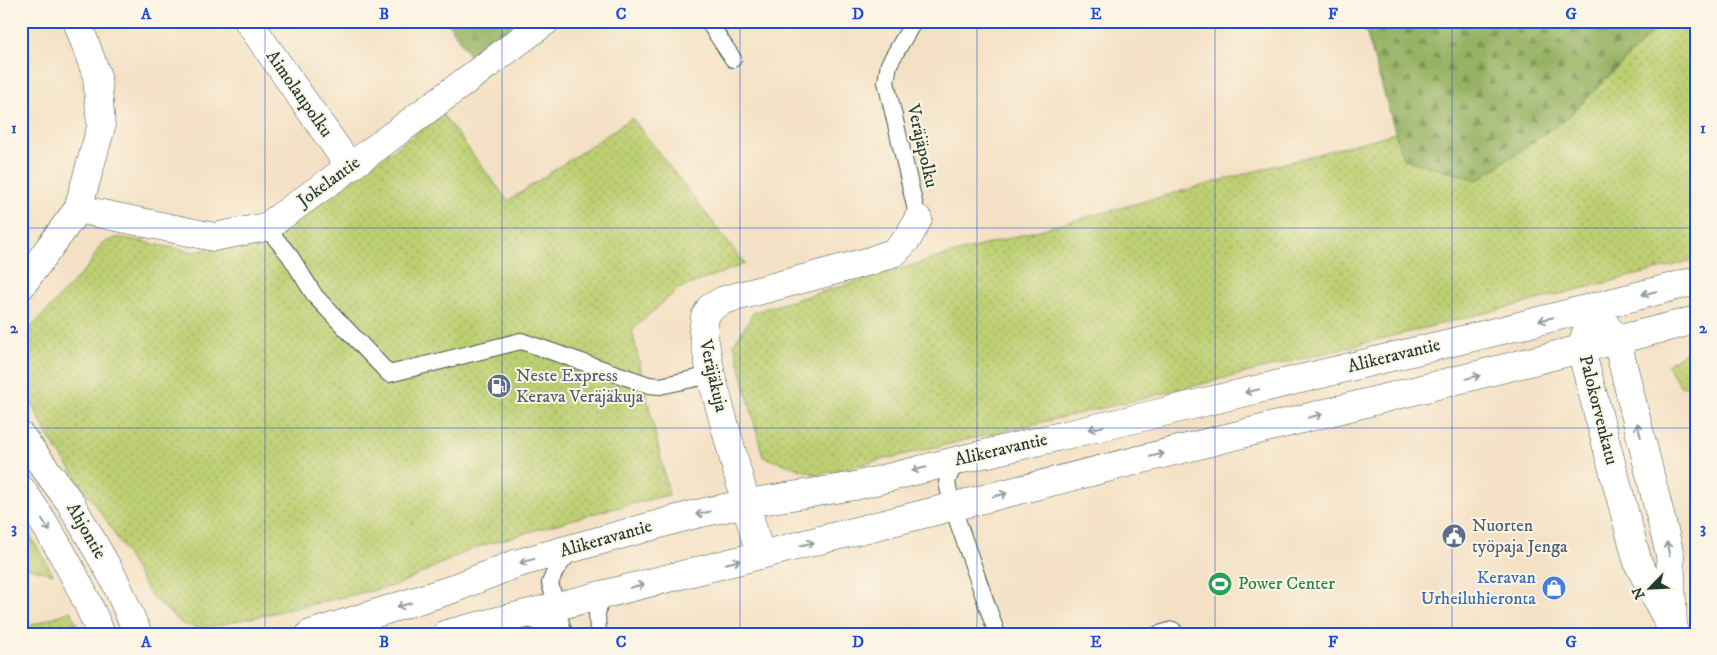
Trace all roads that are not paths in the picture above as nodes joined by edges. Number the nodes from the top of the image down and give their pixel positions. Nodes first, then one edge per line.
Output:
1 (77, 21) edge
2 (248, 21) edge
3 (546, 21) edge
4 (708, 21) edge
5 (914, 21) edge
6 (733, 59) dead end
7 (350, 167) junction
8 (78, 209) junction
9 (918, 219) joint
10 (266, 227) junction
11 (1696, 281) edge
12 (21, 286) edge
13 (1594, 307) junction
14 (1696, 320) edge
15 (1617, 341) junction
16 (1581, 350) junction
17 (711, 375) junction
18 (21, 436) edge
19 (967, 458) junction
20 (21, 489) edge
21 (747, 503) junction
22 (953, 508) junction
23 (574, 548) junction
24 (760, 555) junction
25 (602, 595) junction
26 (556, 606) junction
27 (519, 615) junction
28 (1678, 632) edge
29 (101, 634) edge
30 (138, 634) edge
31 (310, 634) edge
32 (446, 634) edge
33 (554, 634) edge
34 (564, 634) edge
35 (598, 634) edge
36 (997, 634) edge

1 - 8 main road
2 - 7 main road, Aimolanpolku
3 - 7 main road, Jokelantie
4 - 6 lane
5 - 9 lane, Veräjäpolku
7 - 10 main road, Jokelantie
8 - 10 main road, Jokelantie
8 - 12 main road
9 - 17 main road, Veräjäkuja
10 - 17 lane
11 -> 13 main road, Alikeravantie
13 - 15 main road, Palokorvenkatu
13 - 16 main road, Palokorvenkatu
13 -> 19 main road, Alikeravantie
14 - 15 main road
15 - 16 main road
28 -> 15 main road, Palokorvenkatu
22 -> 16 main road
16 - 28 main road, Palokorvenkatu
17 - 21 main road, Veräjäkuja
18 - 30 main road, Ahjontie
19 -> 21 main road, Alikeravantie
19 - 22 lane
20 -> 29 main road, Ahjontie
21 -> 23 main road, Alikeravantie
21 - 24 main road, Veräjäkuja
24 -> 22 main road
22 - 36 lane
23 - 26 lane
23 -> 31 main road, Alikeravantie
25 -> 24 main road
25 - 26 main road
25 - 35 lane
26 - 27 main road
26 - 34 lane
27 - 32 main road
27 - 33 lane

